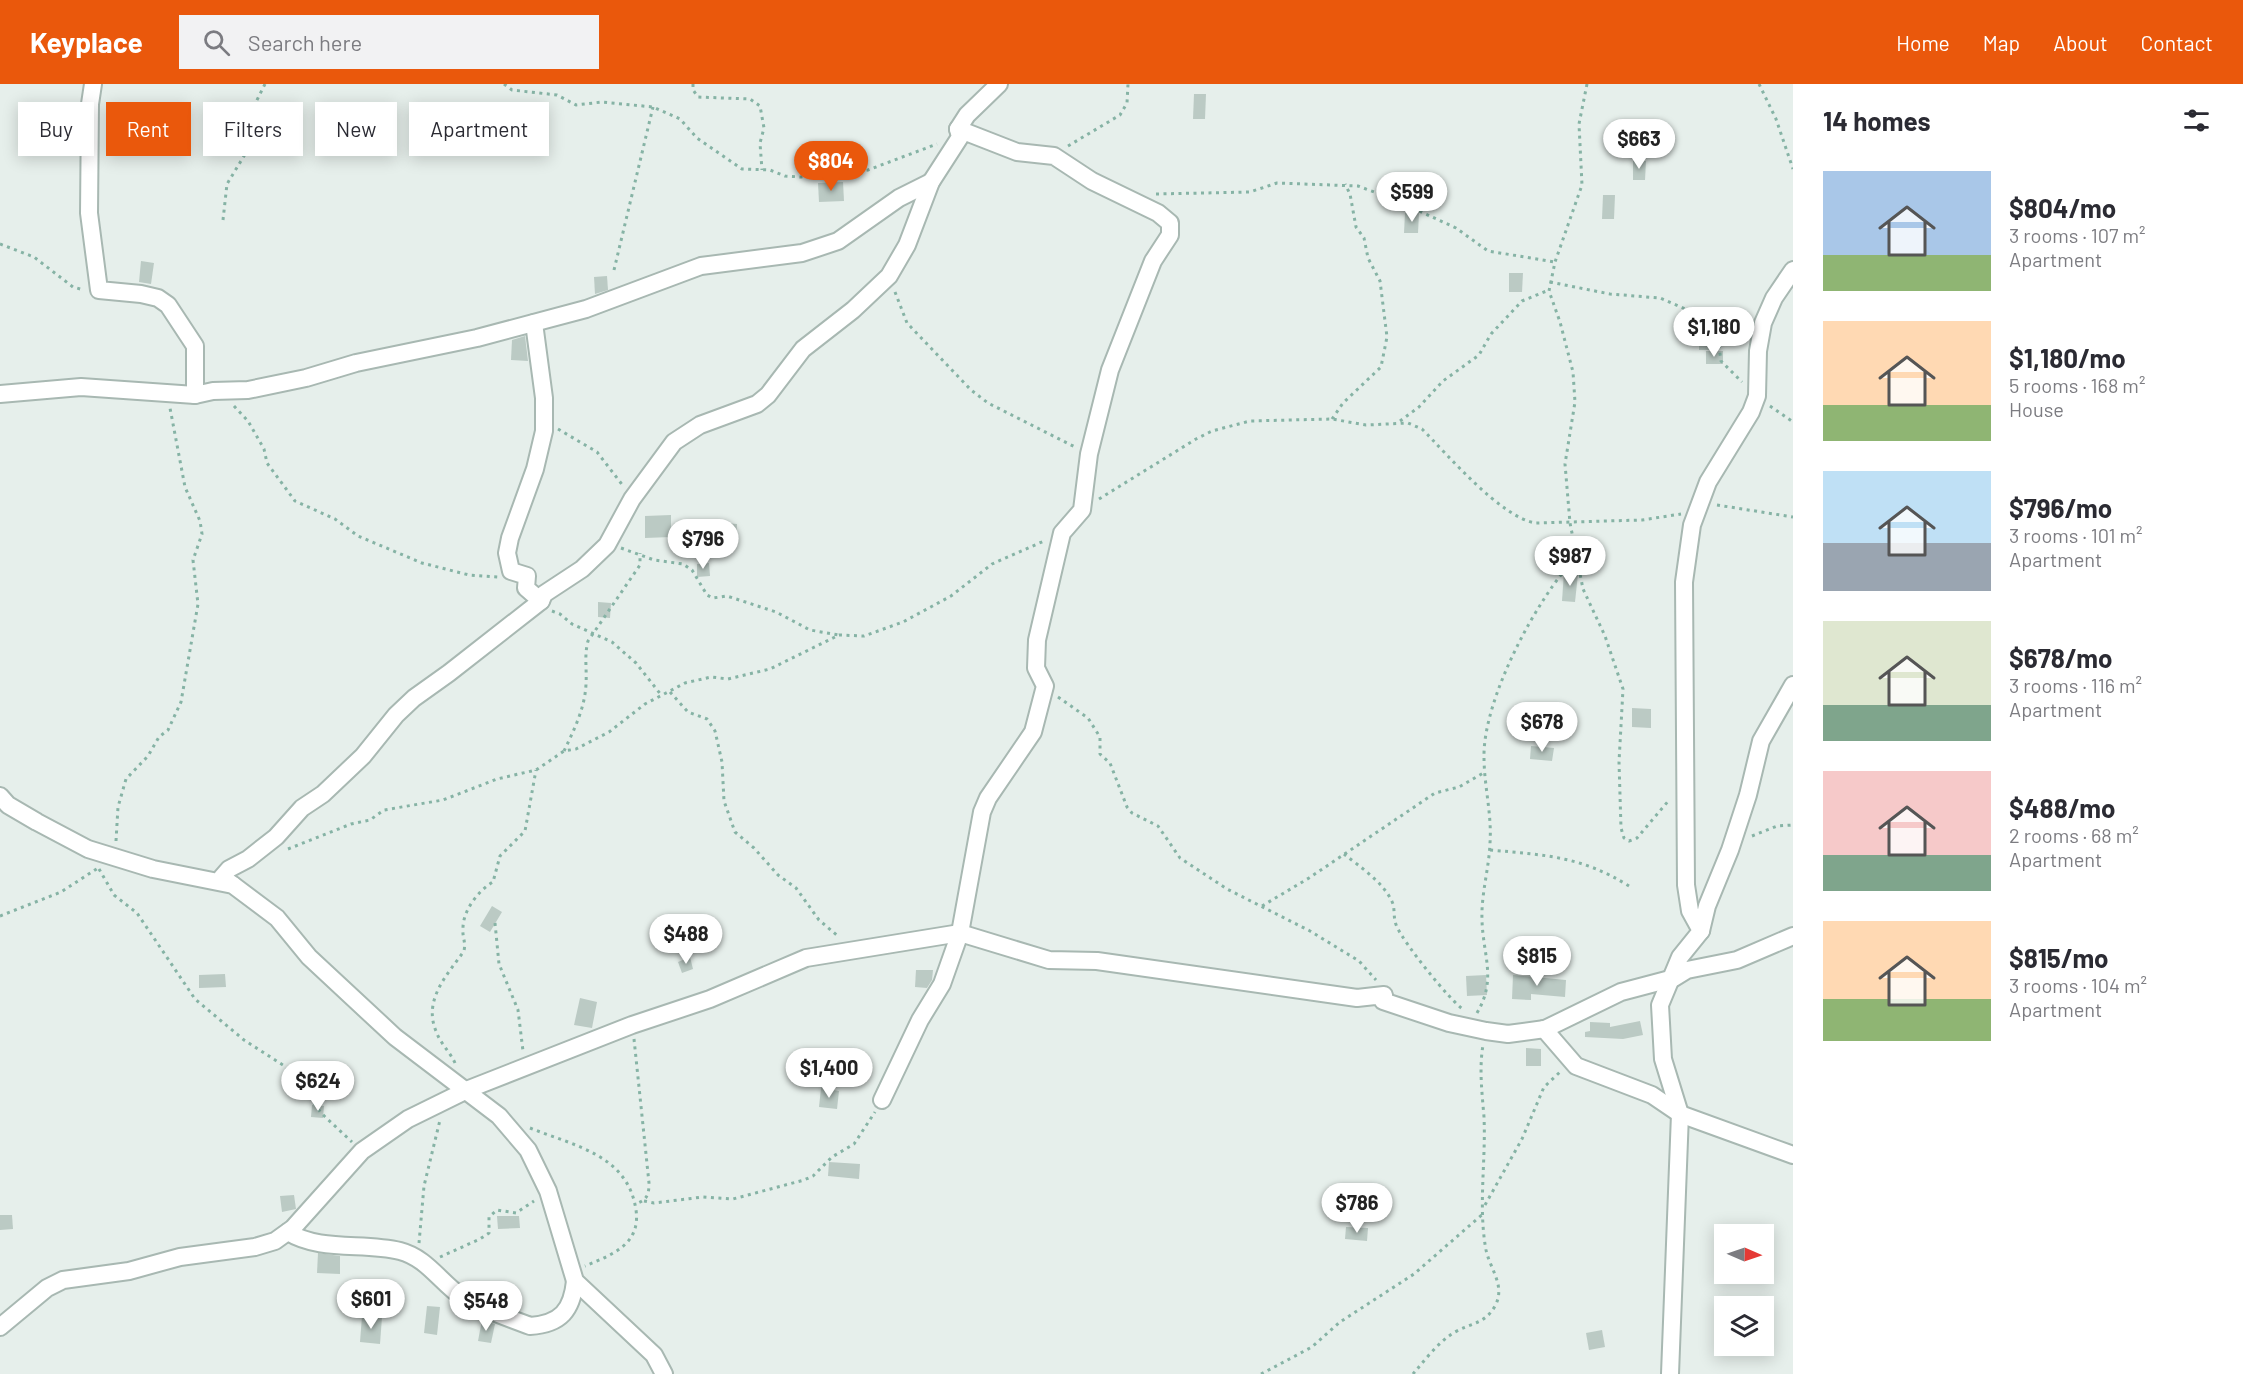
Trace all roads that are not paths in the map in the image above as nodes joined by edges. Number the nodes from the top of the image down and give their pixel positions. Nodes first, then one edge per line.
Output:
1 (93, 84) edge
2 (999, 84) edge
3 (959, 133) junction
4 (931, 182) junction
5 (1793, 270) edge
6 (534, 323) junction
7 (0, 394) edge
8 (195, 395) junction
9 (541, 601) junction
10 (1793, 686) edge
11 (0, 796) edge
12 (233, 885) junction
13 (1701, 931) junction
14 (960, 933) junction
15 (1793, 936) edge
16 (1674, 978) junction
17 (1544, 1029) junction
18 (468, 1089) junction
19 (882, 1100) road end
20 (1680, 1114) junction
21 (1793, 1155) edge
22 (288, 1232) junction
23 (575, 1281) junction
24 (0, 1327) edge
25 (664, 1374) edge
26 (1670, 1374) edge

1 - 8 street
2 - 3 street
3 - 4 street
3 - 14 street
4 - 6 street
4 - 9 street
5 - 13 street
6 - 8 street
6 - 9 street
7 - 8 street
9 - 12 street
10 - 13 street
11 - 12 street
12 - 18 street
13 - 16 street
14 - 17 street
14 - 18 street
14 - 19 street
15 - 16 street
16 - 17 street
16 - 20 street
17 - 20 street
18 - 22 street
18 - 23 street
20 - 21 street
20 - 26 street
22 - 23 street
22 - 24 street
23 - 25 street

